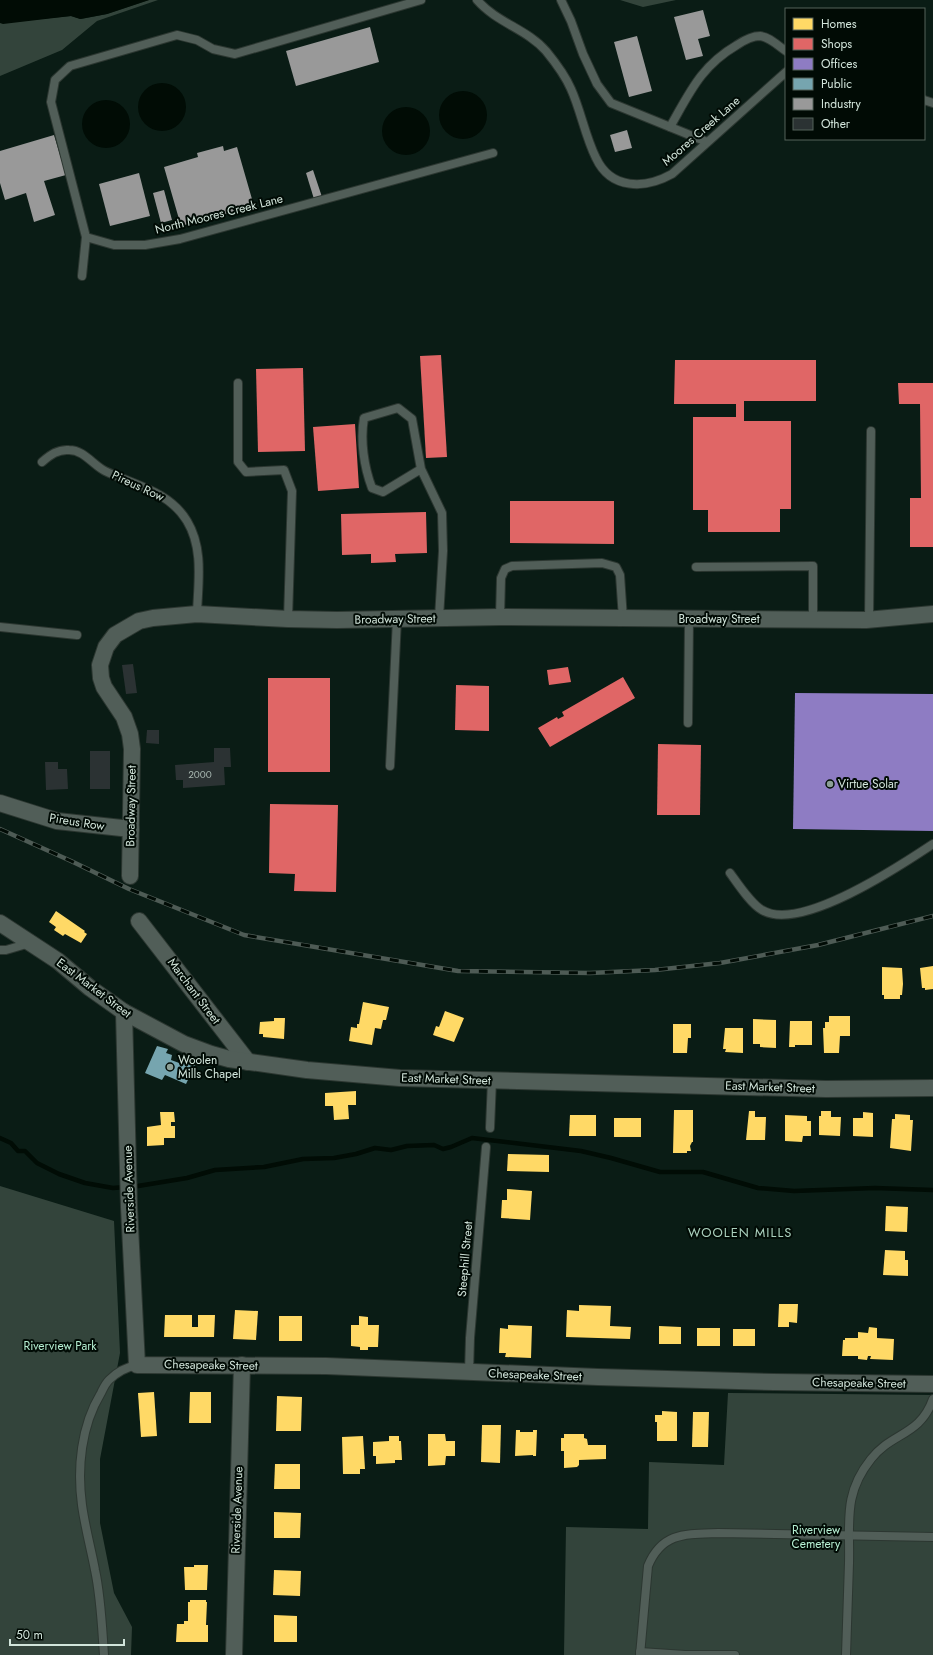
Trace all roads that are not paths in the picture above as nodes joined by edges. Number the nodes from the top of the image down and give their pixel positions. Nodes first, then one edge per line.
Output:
1 (421, 0) edge
2 (477, 0) edge
3 (561, 0) edge
4 (785, 50) edge
5 (785, 73) edge
6 (670, 127) junction
7 (707, 142) junction
8 (493, 152) dead end
9 (86, 237) junction
10 (82, 276) dead end
11 (238, 383) dead end
12 (871, 431) dead end
13 (42, 462) dead end
14 (421, 469) junction
15 (696, 567) dead end
16 (197, 614) junction
17 (933, 614) edge
18 (500, 617) junction
19 (439, 618) junction
20 (288, 619) junction
21 (397, 619) junction
22 (623, 619) junction
23 (689, 619) junction
24 (813, 620) junction
25 (869, 620) junction
26 (0, 627) edge
27 (77, 635) dead end
28 (688, 723) dead end
29 (390, 766) dead end
30 (0, 803) edge
31 (131, 829) junction
32 (933, 844) edge
33 (730, 873) dead end
34 (130, 876) dead end
35 (139, 921) dead end
36 (0, 923) edge
37 (31, 943) junction
38 (0, 950) edge
39 (124, 1012) junction
40 (248, 1062) junction
41 (492, 1080) junction
42 (933, 1088) edge
43 (490, 1128) dead end
44 (486, 1147) dead end
45 (137, 1364) junction
46 (242, 1365) junction
47 (469, 1372) junction
48 (933, 1384) edge
49 (933, 1399) edge
50 (848, 1537) junction
51 (933, 1537) edge
52 (640, 1653) edge
53 (104, 1655) edge
54 (234, 1655) edge
55 (735, 1655) edge
56 (846, 1655) edge

1 - 9 lane
2 - 7 lane, Moores Creek Lane
3 - 6 lane
4 - 6 lane
5 - 7 lane, Moores Creek Lane
6 - 7 lane
8 - 9 lane, North Moores Creek Lane
9 - 10 lane
11 - 20 lane
12 - 25 lane
13 - 16 lane, Pireus Row
14 - 14 lane
14 - 19 lane
15 - 24 lane
16 - 20 street, Broadway Street
16 - 31 street, Broadway Street
17 - 25 street, Broadway Street
18 - 19 street, Broadway Street
18 - 22 street, Broadway Street
18 - 22 lane
19 - 21 street, Broadway Street
20 - 21 street, Broadway Street
21 - 29 lane
22 - 23 street, Broadway Street
23 - 24 street, Broadway Street
23 - 28 lane
24 - 25 street, Broadway Street
26 - 27 lane
30 - 31 street, Pireus Row
31 - 34 street, Broadway Street
32 - 33 lane
35 - 40 street, Marchant Street
36 - 37 street, East Market Street
37 - 38 lane
37 - 39 street, East Market Street
39 - 40 street, East Market Street
39 - 45 street, Riverside Avenue
40 - 41 street, East Market Street
41 - 42 street, East Market Street
41 - 43 lane
44 - 47 lane, Steephill Street
45 - 46 street, Chesapeake Street
45 - 53 lane
46 - 47 street, Chesapeake Street
46 - 54 street, Riverside Avenue
47 - 48 street, Chesapeake Street
49 - 50 lane
50 - 51 lane
50 - 52 lane
50 - 56 lane
52 - 55 lane

